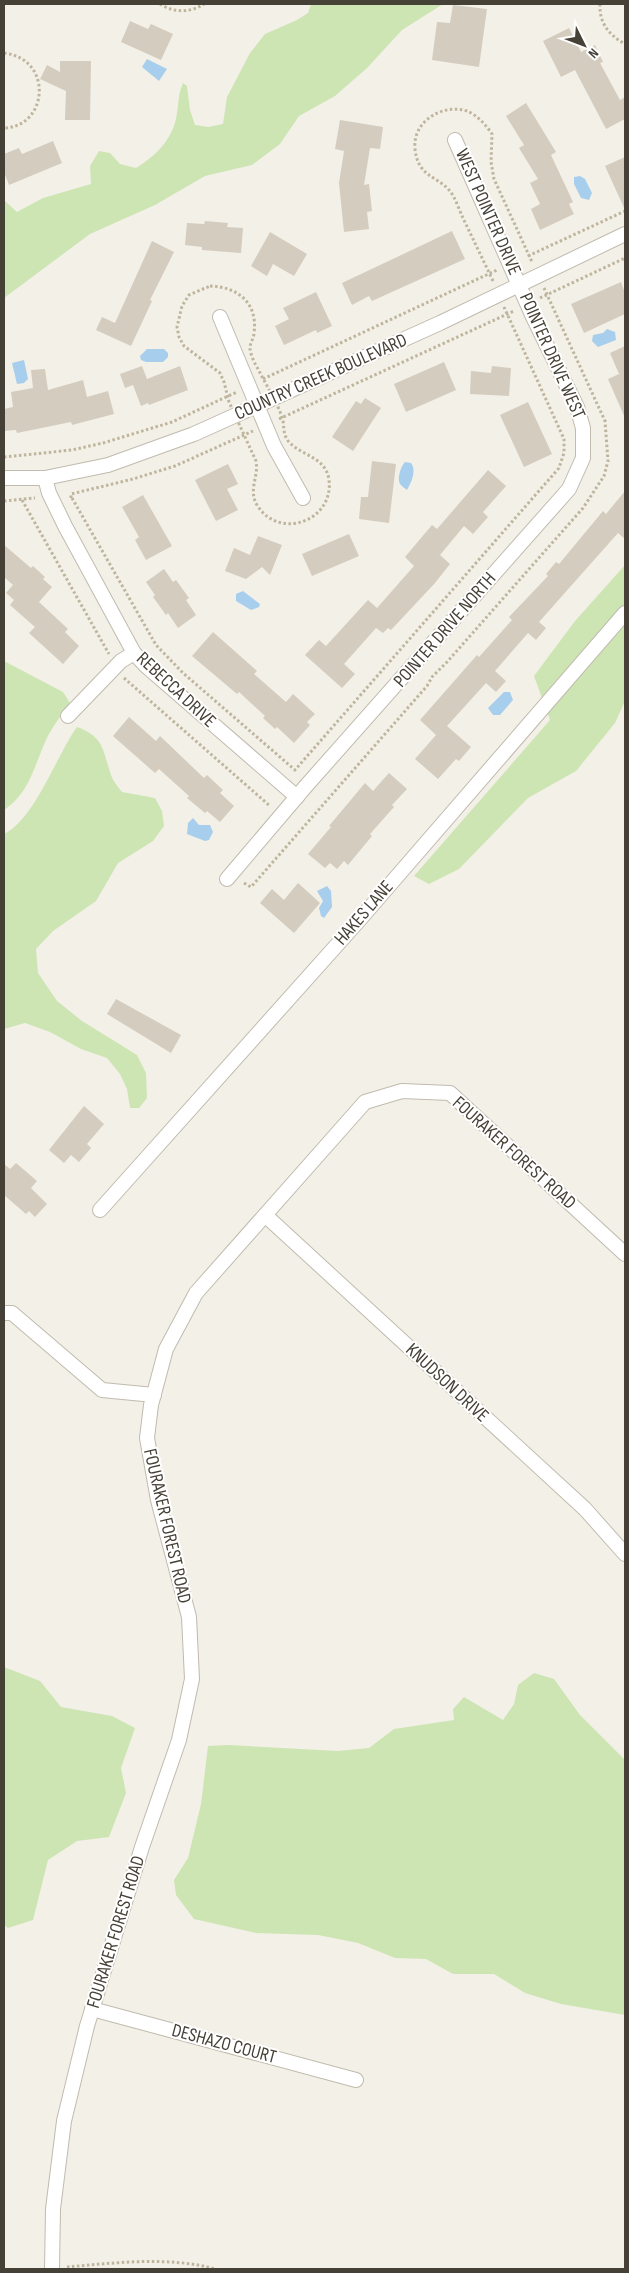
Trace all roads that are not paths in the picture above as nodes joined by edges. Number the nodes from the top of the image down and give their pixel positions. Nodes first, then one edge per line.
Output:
1 (455, 140) dead end
2 (625, 234) edge
3 (520, 285) junction
4 (220, 317) dead end
5 (256, 406) junction
6 (583, 458) joint
7 (4, 478) edge
8 (45, 478) junction
9 (303, 498) dead end
10 (625, 613) edge
11 (134, 653) junction
12 (68, 716) dead end
13 (298, 797) junction
14 (229, 876) road end
15 (100, 1210) dead end
16 (265, 1215) junction
17 (625, 1254) edge
18 (4, 1313) edge
19 (154, 1395) junction
20 (625, 1554) edge
21 (92, 2009) junction
22 (356, 2080) dead end
23 (52, 2268) edge

1 - 3 street, WEST POINTER DRIVE
2 - 3 street, COUNTRY CREEK BOULEVARD
3 - 5 street, COUNTRY CREEK BOULEVARD
3 - 6 street, POINTER DRIVE WEST
4 - 5 street
5 - 8 street, COUNTRY CREEK BOULEVARD
5 - 9 street
6 - 13 street, POINTER DRIVE NORTH
7 - 8 street, COUNTRY CREEK BOULEVARD
8 - 11 street, REBECCA DRIVE
10 - 15 street, HAKES LANE
11 - 12 street
11 - 13 street, REBECCA DRIVE
13 - 14 street, POINTER DRIVE NORTH
16 - 17 street, FOURAKER FOREST ROAD
16 - 19 street, FOURAKER FOREST ROAD
16 - 20 street, KNUDSON DRIVE
18 - 19 street
19 - 21 street, FOURAKER FOREST ROAD
21 - 22 street, DESHAZO COURT
21 - 23 street, FOURAKER FOREST ROAD

